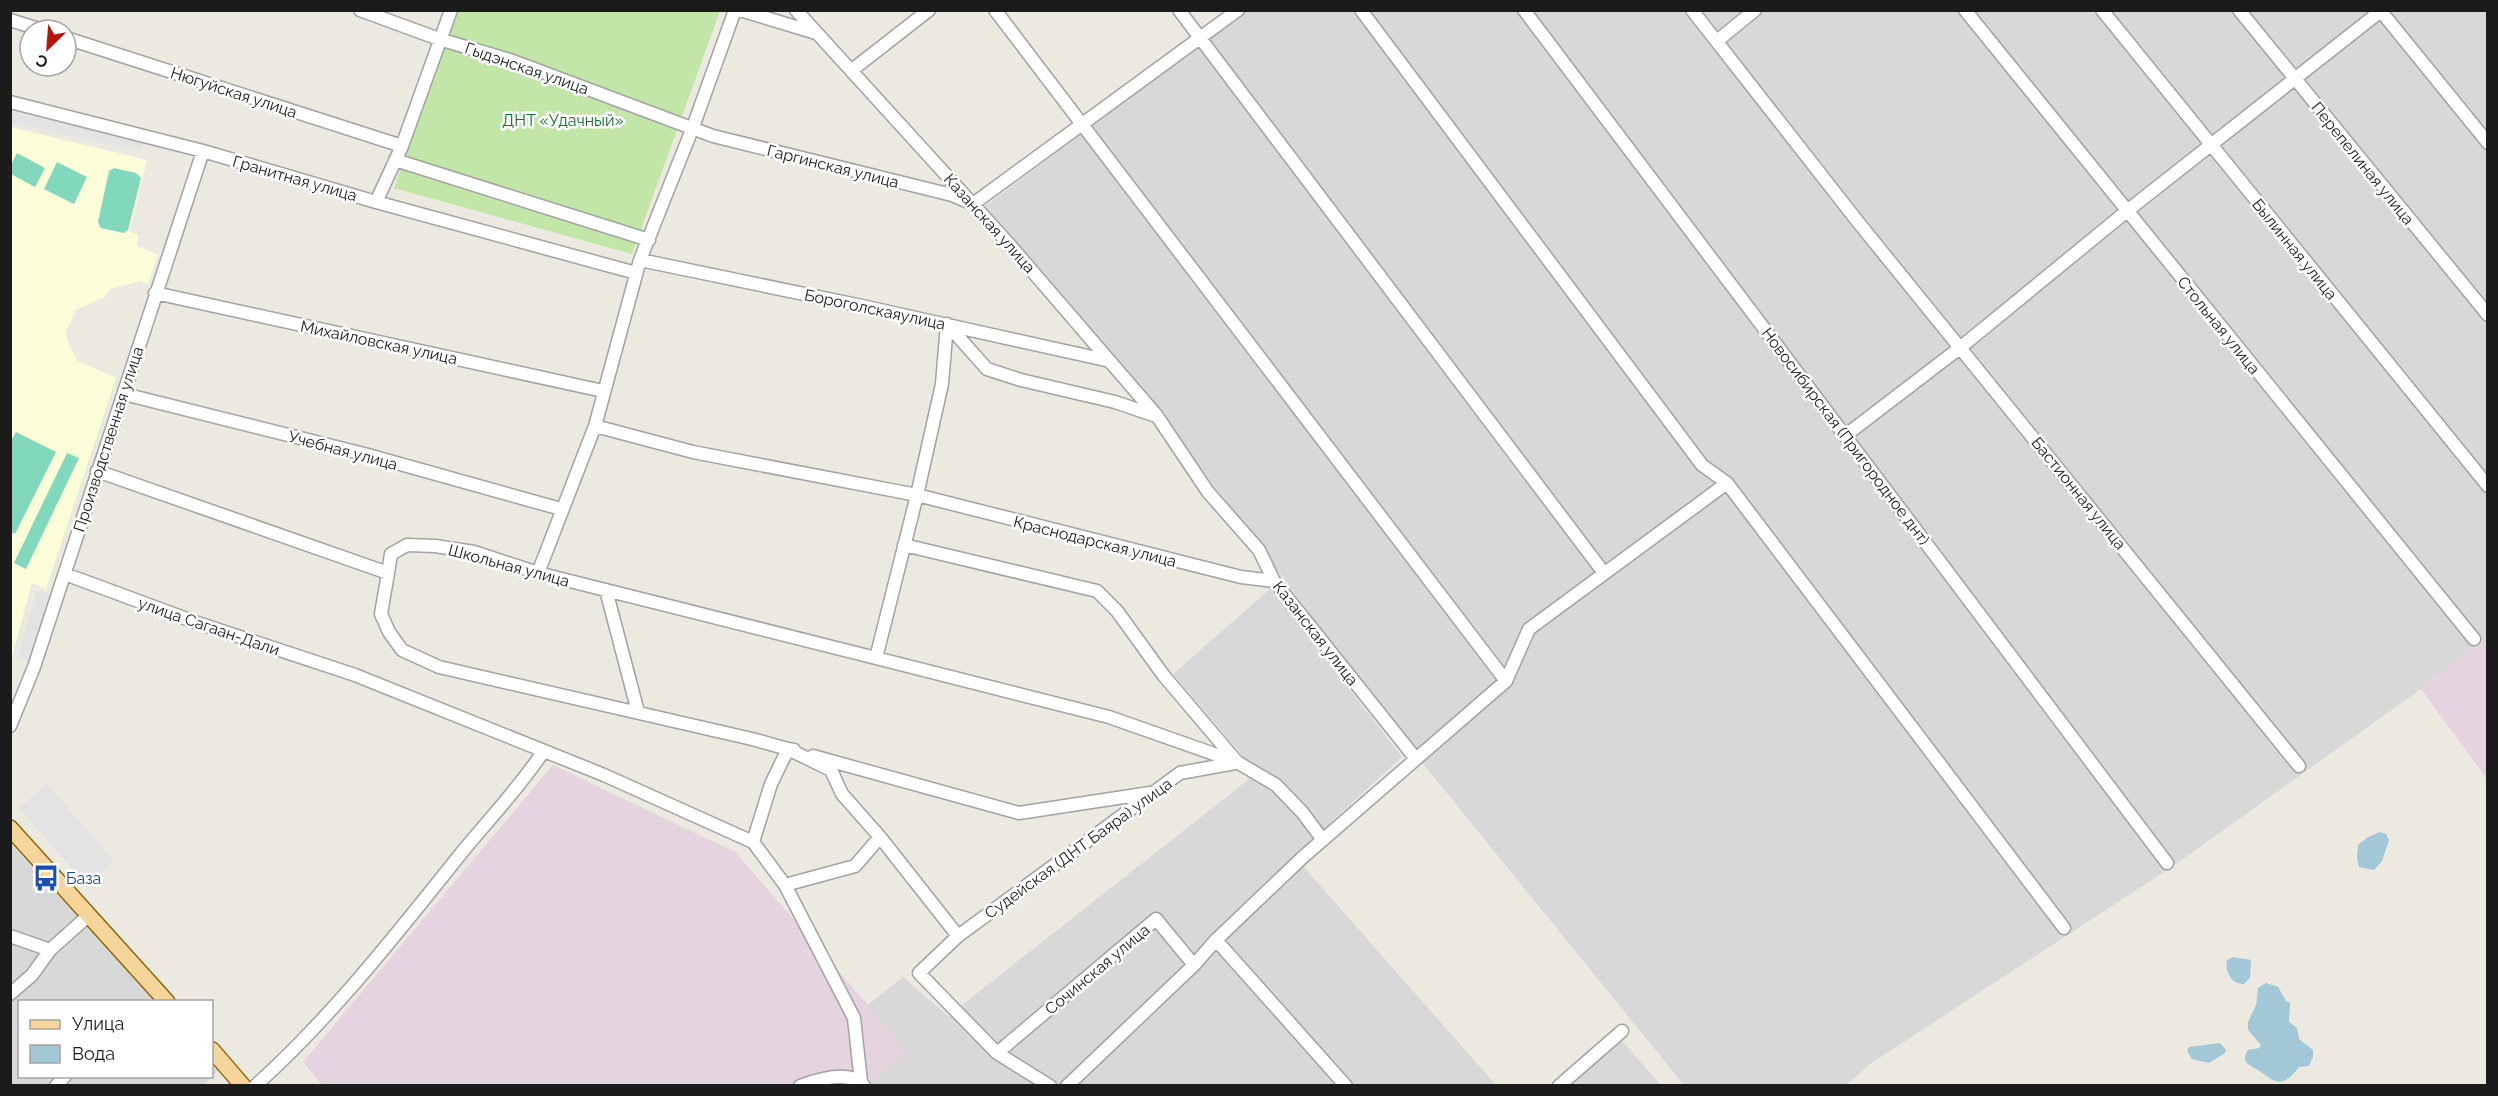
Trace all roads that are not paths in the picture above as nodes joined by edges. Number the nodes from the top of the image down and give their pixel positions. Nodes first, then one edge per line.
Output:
1 (360, 10) edge
2 (450, 10) edge
3 (735, 10) edge
4 (740, 10) edge
5 (796, 10) edge
6 (929, 10) edge
7 (994, 10) edge
8 (1179, 10) edge
9 (1238, 10) edge
10 (1361, 10) edge
11 (1524, 10) edge
12 (1692, 10) edge
13 (1755, 10) edge
14 (1965, 10) edge
15 (2102, 10) edge
16 (2239, 10) edge
17 (2381, 11) edge
18 (817, 33) junction
19 (439, 39) junction
20 (1201, 39) junction
21 (1717, 41) junction
22 (78, 42) edge
23 (852, 70) junction
24 (2293, 78) junction
25 (10, 102) edge
26 (1081, 126) junction
27 (693, 127) junction
28 (2487, 143) edge
29 (402, 146) junction
30 (2212, 146) junction
31 (203, 151) junction
32 (395, 160) junction
33 (376, 202) junction
34 (973, 204) junction
35 (2127, 211) junction
36 (649, 240) junction
37 (640, 260) junction
38 (636, 273) junction
39 (155, 293) junction
40 (2487, 315) edge
41 (947, 324) junction
42 (1961, 347) junction
43 (1110, 361) junction
44 (603, 391) junction
45 (124, 393) junction
46 (1157, 416) junction
47 (595, 426) junction
48 (1846, 435) junction
49 (97, 471) junction
50 (1727, 483) junction
51 (2487, 486) edge
52 (917, 495) junction
53 (561, 509) junction
54 (904, 545) junction
55 (388, 573) junction
56 (538, 573) junction
57 (1604, 573) junction
58 (64, 574) junction
59 (1274, 581) junction
60 (606, 590) junction
61 (2474, 639) dead end
62 (876, 658) junction
63 (1506, 681) junction
64 (638, 712) junction
65 (10, 726) edge
66 (789, 749) junction
67 (543, 752) junction
68 (1416, 759) junction
69 (1236, 762) junction
70 (2298, 766) dead end
71 (1151, 793) junction
72 (10, 828) edge
73 (880, 837) junction
74 (1323, 840) junction
75 (753, 842) junction
76 (2167, 863) dead end
77 (785, 885) junction
78 (88, 916) junction
79 (2064, 928) dead end
80 (10, 936) edge
81 (958, 936) junction
82 (1216, 940) junction
83 (50, 950) junction
84 (1194, 964) junction
85 (10, 994) edge
86 (165, 1000) edge
87 (1622, 1031) dead end
88 (213, 1051) edge
89 (997, 1053) junction
90 (863, 1084) edge
91 (243, 1086) edge
92 (255, 1086) edge
93 (800, 1086) edge
94 (1050, 1086) edge
95 (1067, 1086) edge
96 (1346, 1086) edge
97 (1559, 1086) edge

1 - 19 street, Гыдэнская улица
2 - 19 street, Гранитная улица
3 - 27 street
4 - 18 street
5 - 18 street, Казанская улица
6 - 23 street
7 - 26 street
8 - 20 street
9 - 20 street
10 - 50 street
11 - 48 street, Новосибирская (Пригородное днт)
12 - 21 street, Бастионная улица
13 - 21 street
14 - 35 street, Стольная улица
15 - 30 street, Былинная улица
16 - 24 street, Перепелиная улица
17 - 24 street
17 - 28 street
18 - 23 street, Казанская улица
19 - 27 street, Гыдэнская улица
19 - 29 street, Гранитная улица
20 - 26 street
20 - 57 street
21 - 42 street, Бастионная улица
22 - 29 street, Нюгуйская улица
23 - 34 street, Казанская улица
24 - 30 street
24 - 40 street, Перепелиная улица
25 - 31 street, Гранитная улица
26 - 34 street
26 - 63 street
27 - 34 street, Гаргинская улица
27 - 36 street
29 - 32 street, Гранитная улица
30 - 35 street
30 - 51 street, Былинная улица
31 - 33 street, Гранитная улица
31 - 39 street, Производственная улица
32 - 33 street, Гранитная улица
32 - 36 street
33 - 38 street
34 - 43 street, Казанская улица
35 - 42 street
35 - 61 street, Стольная улица
36 - 37 street
37 - 38 street
37 - 41 street, Бороголскаяулица
38 - 44 street
39 - 44 street, Михайловская улица
39 - 45 street, Производственная улица
41 - 43 street, Бороголскаяулица
41 - 46 street
41 - 52 street
42 - 48 street
42 - 70 street, Бастионная улица
43 - 46 street, Казанская улица
44 - 47 street
45 - 49 street, Производственная улица
45 - 53 street, Учебная улица
46 - 59 street, Казанская улица
47 - 52 street
47 - 53 street
48 - 76 street, Новосибирская (Пригородное днт)
49 - 55 street
49 - 58 street, Производственная улица
50 - 57 street
50 - 79 street
52 - 54 street
52 - 59 street, Краснодарская улица
53 - 56 street
54 - 62 street
54 - 69 street
55 - 56 street, Школьная улица
55 - 64 street
56 - 60 street, Школьная улица
57 - 63 street
58 - 65 street, Производственная улица
58 - 67 street, улица Сагаан-Дали
59 - 68 street, Казанская улица
60 - 62 street, Школьная улица
60 - 64 street
62 - 69 street, Школьная улица
63 - 68 street
64 - 66 street
66 - 71 street
66 - 73 street
66 - 75 street
67 - 75 street, улица Сагаан-Дали
67 - 92 street
68 - 74 street
69 - 71 street, Судейская (ДНТ Баяра) улица
69 - 74 street
71 - 81 street, Судейская (ДНТ Баяра) улица
72 - 78 main road
73 - 77 street
73 - 81 street
74 - 82 street
75 - 77 street
77 - 90 street
78 - 83 street
78 - 86 main road
80 - 83 street
81 - 89 street, Судейская (ДНТ Баяра) улица
82 - 84 street
82 - 96 street
83 - 85 street
84 - 89 street, Сочинская улица
84 - 95 street
87 - 97 street
88 - 91 main road
89 - 94 street
90 - 93 street

